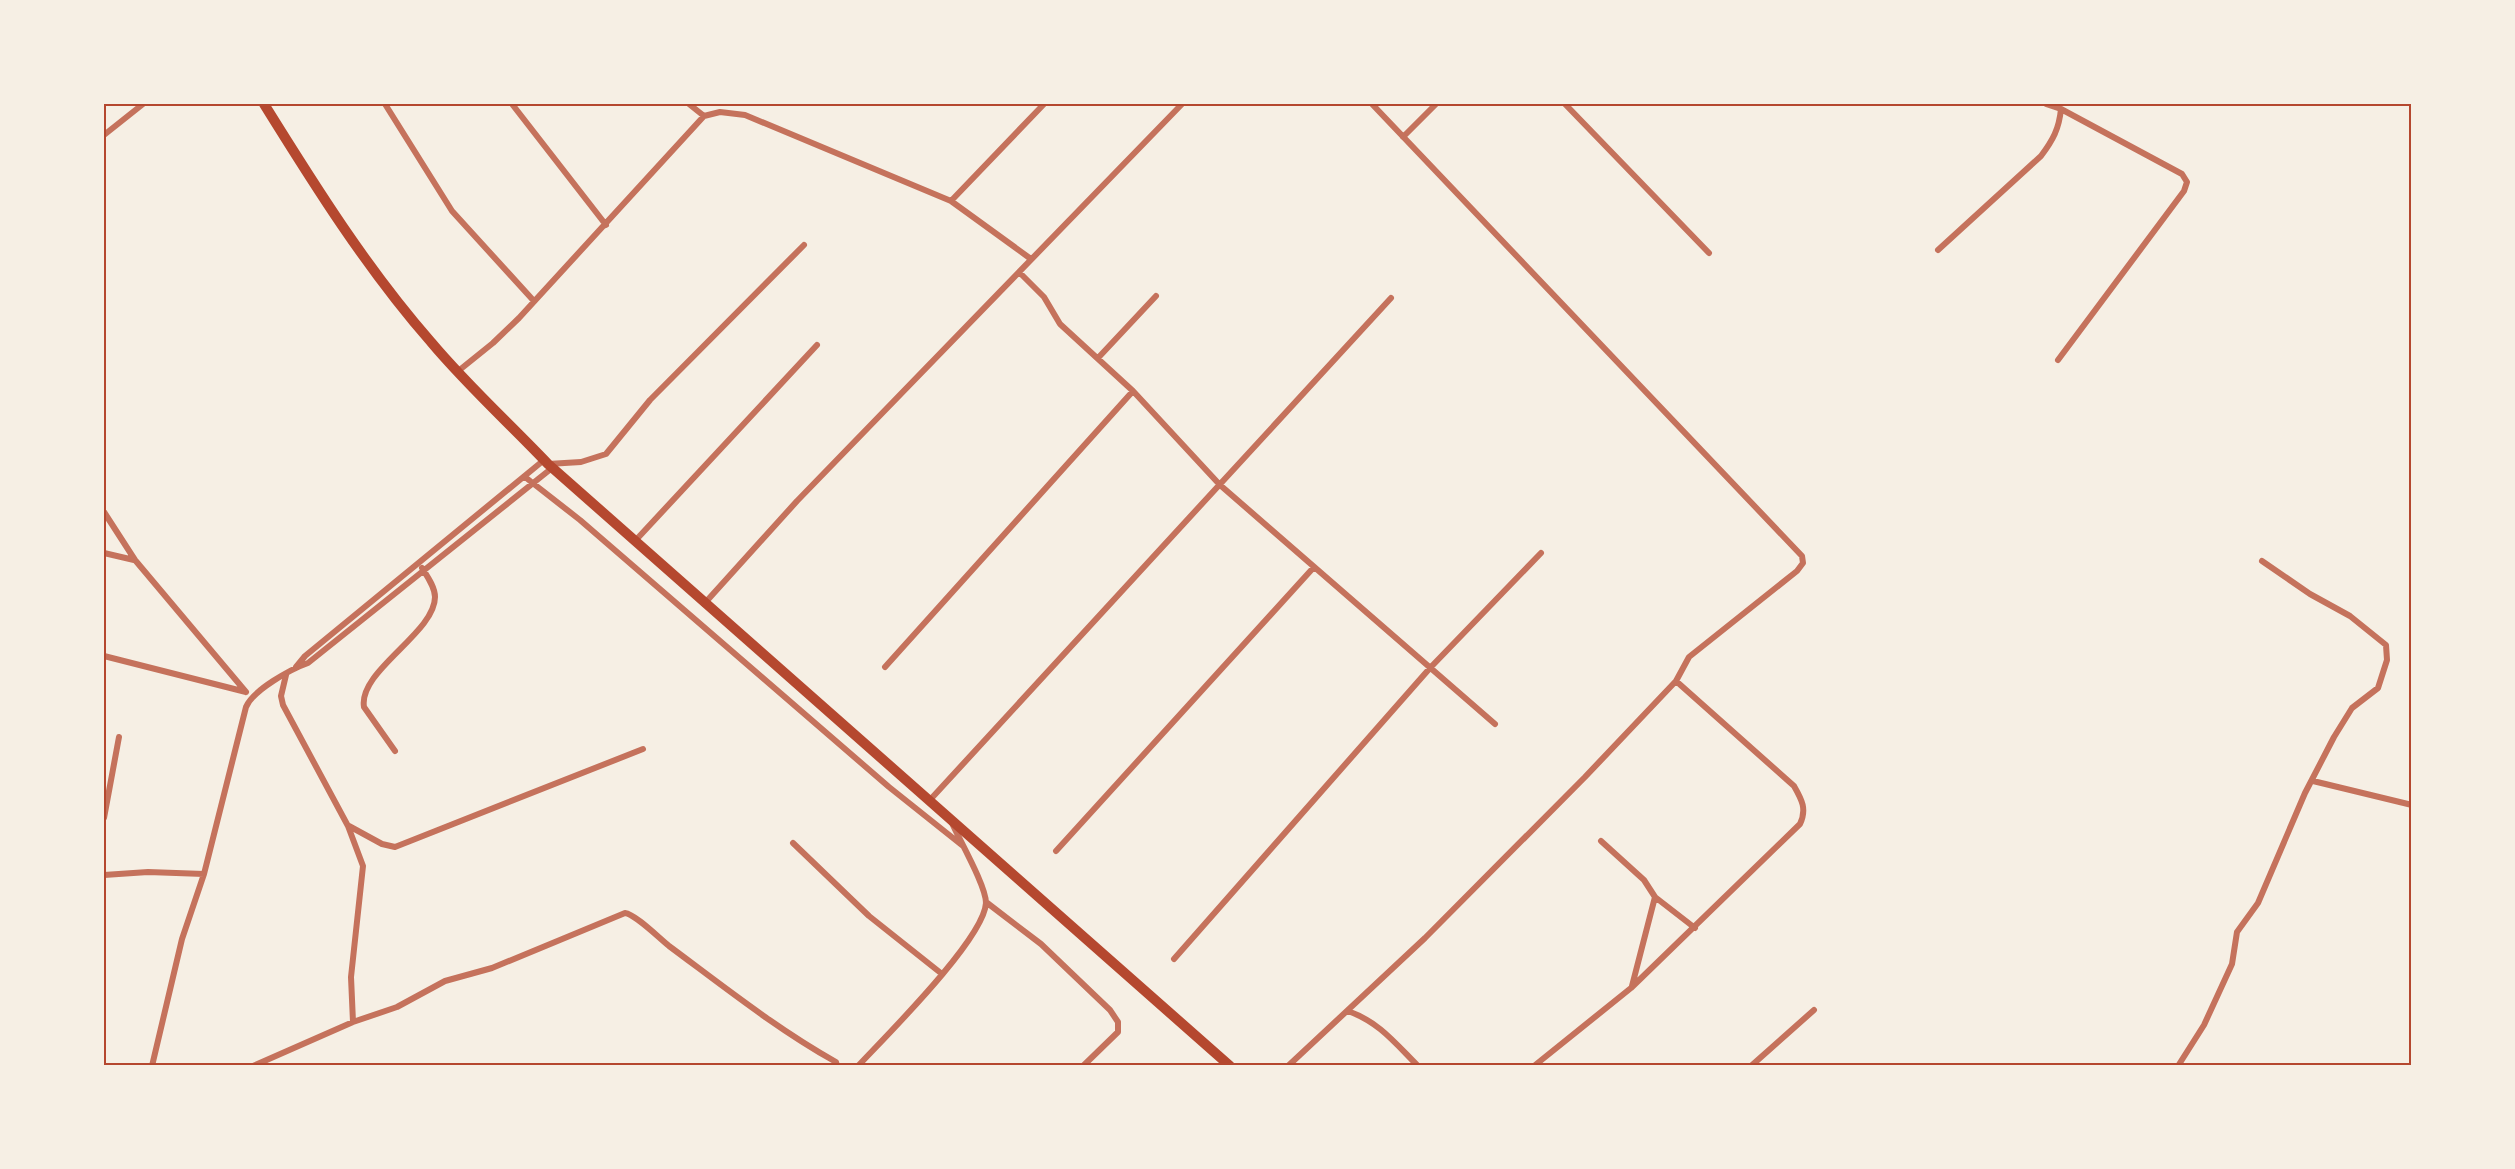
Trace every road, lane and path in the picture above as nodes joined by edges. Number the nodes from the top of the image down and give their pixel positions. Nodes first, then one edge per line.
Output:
1 (143, 104) edge
2 (264, 104) edge
3 (385, 104) edge
4 (512, 104) edge
5 (689, 104) edge
6 (1044, 104) edge
7 (1182, 104) edge
8 (1372, 104) edge
9 (1436, 104) edge
10 (1565, 104) edge
11 (2046, 104) edge
12 (2061, 109) junction
13 (704, 116) junction
14 (104, 135) edge
15 (1403, 137) junction
16 (951, 201) junction
17 (606, 225) junction
18 (804, 245) dead end
19 (1938, 250) dead end
20 (1709, 253) dead end
21 (1031, 260) junction
22 (1019, 272) junction
23 (1156, 296) dead end
24 (1391, 298) dead end
25 (533, 300) junction
26 (818, 345) dead end
27 (1098, 358) junction
28 (2058, 360) dead end
29 (458, 372) junction
30 (1133, 391) junction
31 (548, 464) junction
32 (525, 477) junction
33 (533, 484) junction
34 (1220, 485) junction
35 (104, 512) edge
36 (635, 542) junction
37 (104, 553) edge
38 (1541, 554) dead end
39 (135, 560) junction
40 (2262, 561) dead end
41 (420, 567) junction
42 (1314, 567) junction
43 (704, 604) junction
44 (104, 656) edge
45 (885, 667) dead end
46 (1430, 668) junction
47 (286, 674) junction
48 (1676, 681) junction
49 (249, 694) junction
50 (1495, 724) dead end
51 (119, 737) dead end
52 (643, 749) dead end
53 (395, 751) dead end
54 (2313, 781) junction
55 (929, 801) junction
56 (2412, 806) edge
57 (104, 818) edge
58 (950, 820) junction
59 (348, 826) junction
60 (1601, 841) dead end
61 (793, 843) dead end
62 (963, 846) junction
63 (1056, 851) dead end
64 (204, 874) junction
65 (104, 875) edge
66 (1655, 897) junction
67 (986, 902) junction
68 (1695, 928) junction
69 (1174, 959) dead end
70 (942, 974) junction
71 (1631, 988) junction
72 (1814, 1010) dead end
73 (1348, 1011) junction
74 (353, 1022) junction
75 (152, 1065) edge
76 (253, 1065) edge
77 (837, 1065) edge
78 (858, 1065) edge
79 (1083, 1065) edge
80 (1230, 1065) edge
81 (1288, 1065) edge
82 (1418, 1065) edge
83 (1534, 1065) edge
84 (1751, 1065) edge
85 (2178, 1065) edge

1 - 14 street
2 - 29 main road
3 - 25 street
4 - 17 street
5 - 13 street
6 - 16 street
7 - 21 street
8 - 15 street
9 - 15 street
10 - 20 street
11 - 12 street
12 - 19 street
12 - 28 street
13 - 16 street
13 - 17 street
15 - 48 street
16 - 21 street
17 - 25 street
18 - 31 street
21 - 22 street
22 - 27 street
22 - 43 street
23 - 27 street
24 - 34 street
25 - 29 street
26 - 36 street
27 - 30 street
29 - 31 main road
30 - 34 street
30 - 45 street
31 - 32 street
31 - 33 street
31 - 36 main road
32 - 33 street
32 - 41 street
33 - 41 street
33 - 62 street
34 - 42 street
34 - 55 street
35 - 39 street
36 - 43 main road
37 - 39 street
38 - 46 street
39 - 49 street
40 - 54 street
41 - 47 street
41 - 53 street
42 - 46 street
42 - 63 street
43 - 55 main road
44 - 49 street
46 - 50 street
46 - 69 street
47 - 49 street
47 - 59 street
48 - 68 street
48 - 73 street
49 - 64 street
51 - 57 street
52 - 59 street
54 - 56 street
54 - 85 street
55 - 58 main road
58 - 62 street
58 - 80 main road
59 - 74 street
60 - 66 street
61 - 70 street
62 - 67 street
64 - 65 street
64 - 75 street
66 - 68 street
66 - 71 street
67 - 70 street
67 - 79 street
68 - 71 street
70 - 78 street
71 - 83 street
72 - 84 street
73 - 81 street
73 - 82 street
74 - 76 street
74 - 77 street

